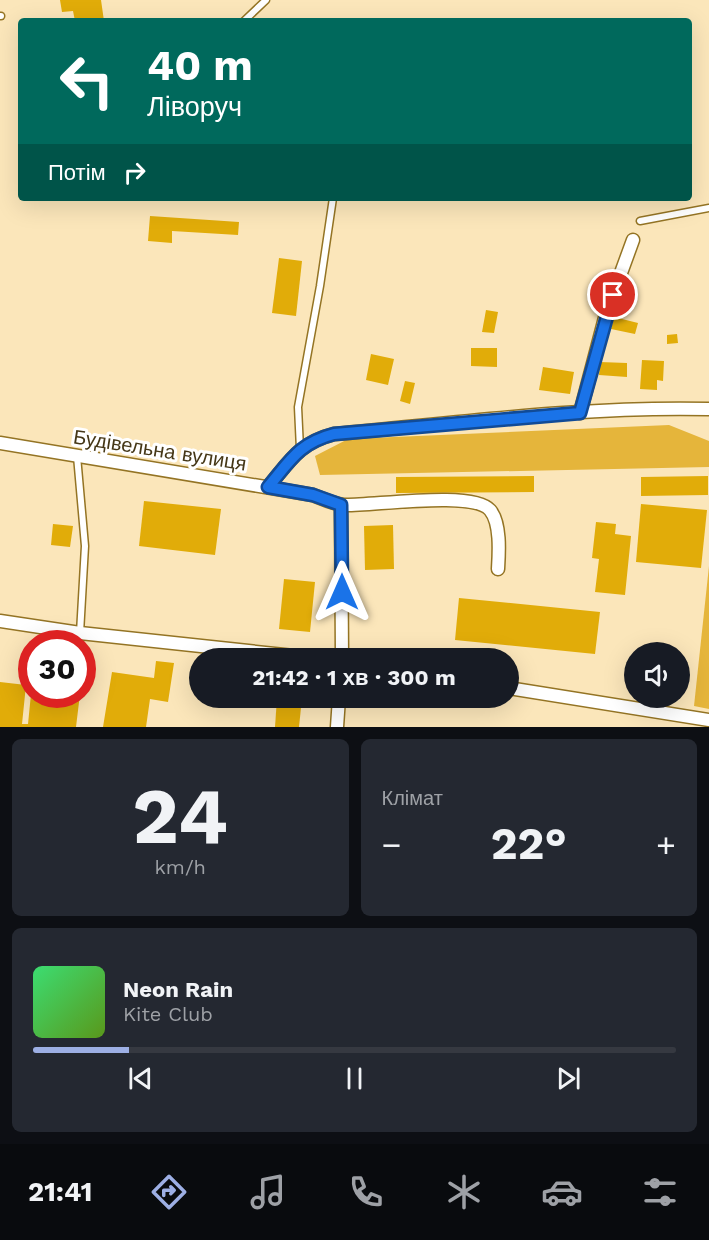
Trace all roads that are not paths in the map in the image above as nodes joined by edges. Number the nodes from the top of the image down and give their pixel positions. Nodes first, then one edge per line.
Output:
1 (266, 0) edge
2 (247, 18) edge
3 (333, 201) edge
4 (709, 208) edge
5 (640, 221) dead end
6 (633, 240) dead end
7 (709, 409) edge
8 (580, 413) junction
9 (0, 443) edge
10 (300, 449) junction
11 (76, 455) junction
12 (268, 487) junction
13 (341, 505) junction
14 (498, 569) dead end
15 (0, 621) edge
16 (60, 630) edge
17 (80, 630) edge
18 (96, 635) edge
19 (220, 648) edge
20 (342, 648) edge
21 (519, 690) edge
22 (338, 708) edge
23 (709, 720) edge
24 (337, 727) edge

1 - 2 lane
3 - 10 lane
4 - 5 lane
6 - 8 street
7 - 8 street, Будівельна вулиця
8 - 10 street, Будівельна вулиця
9 - 11 street, Будівельна вулиця
10 - 12 street, Будівельна вулиця
11 - 12 street, Будівельна вулиця
11 - 17 lane
12 - 13 street
13 - 14 street
13 - 20 street
15 - 16 street
18 - 19 street
21 - 23 street
22 - 24 street

